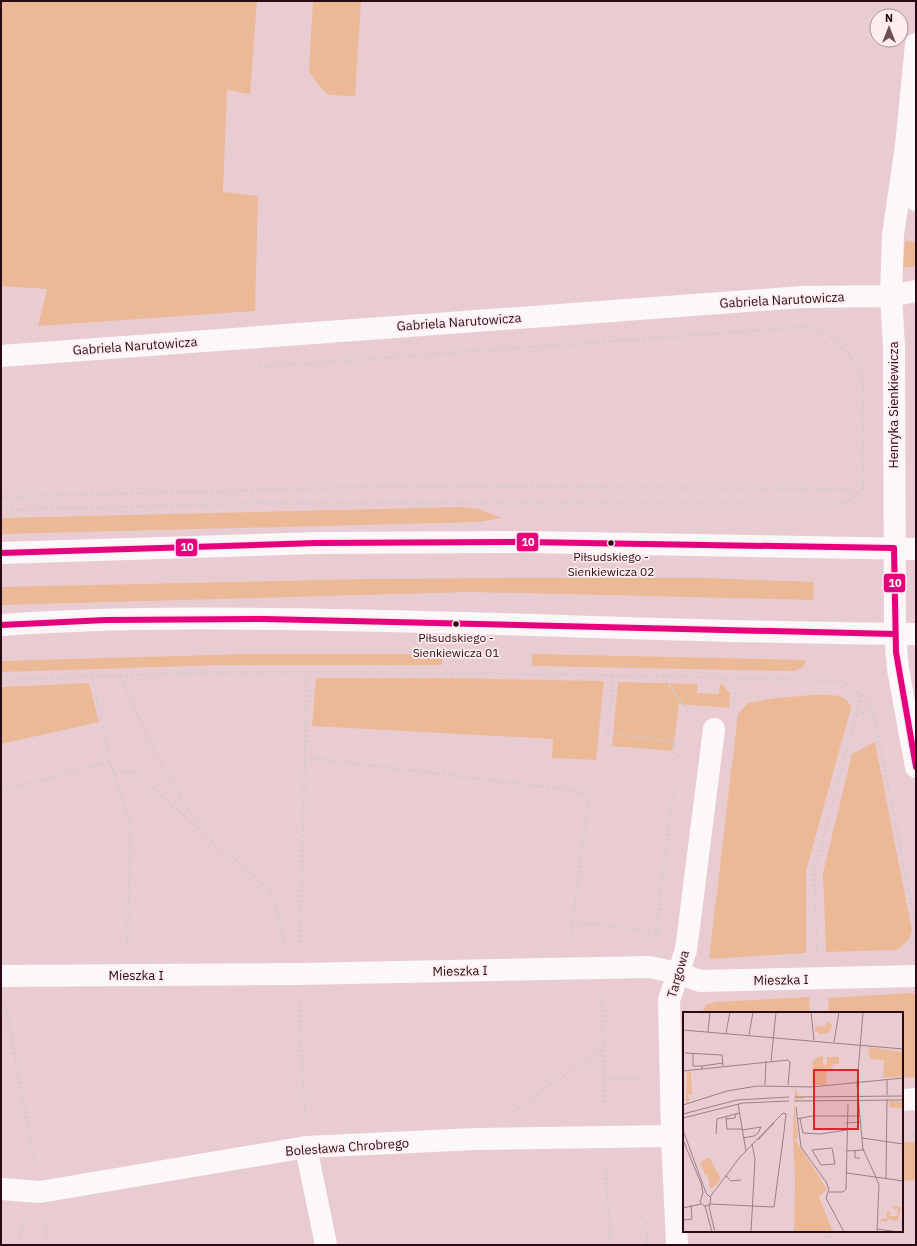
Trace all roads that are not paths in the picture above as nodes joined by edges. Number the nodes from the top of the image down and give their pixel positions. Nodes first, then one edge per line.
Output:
1 (916, 44) edge
2 (906, 146) junction
3 (916, 200) edge
4 (916, 291) edge
5 (891, 296) junction
6 (1, 356) edge
7 (894, 548) junction
8 (916, 549) edge
9 (1, 553) edge
10 (1, 625) edge
11 (894, 634) junction
12 (916, 634) edge
13 (714, 730) road end
14 (916, 767) edge
15 (678, 973) junction
16 (1, 976) edge
17 (916, 976) edge
18 (916, 1099) edge
19 (903, 1100) edge
20 (678, 1111) edge
21 (672, 1136) junction
22 (306, 1147) junction
23 (1, 1189) edge
24 (326, 1245) edge
25 (677, 1245) edge

1 - 2 street, Henryka Sienkiewicza
2 - 3 street
2 - 5 street, Henryka Sienkiewicza
4 - 5 street, Gabriela Narutowicza
5 - 6 street, Gabriela Narutowicza
5 - 7 street, Henryka Sienkiewicza
7 - 8 street
7 - 9 street
7 - 11 street, Henryka Sienkiewicza
10 - 11 street
11 - 12 street
11 - 14 street, Henryka Sienkiewicza
13 - 15 street, Targowa
15 - 16 street, Mieszka I
15 - 17 street, Mieszka I
15 - 20 street, Targowa
18 - 19 street
20 - 21 street, Targowa
21 - 22 street, Bolesława Chrobrego
21 - 25 street, Targowa
22 - 23 street, Bolesława Chrobrego
22 - 24 street

